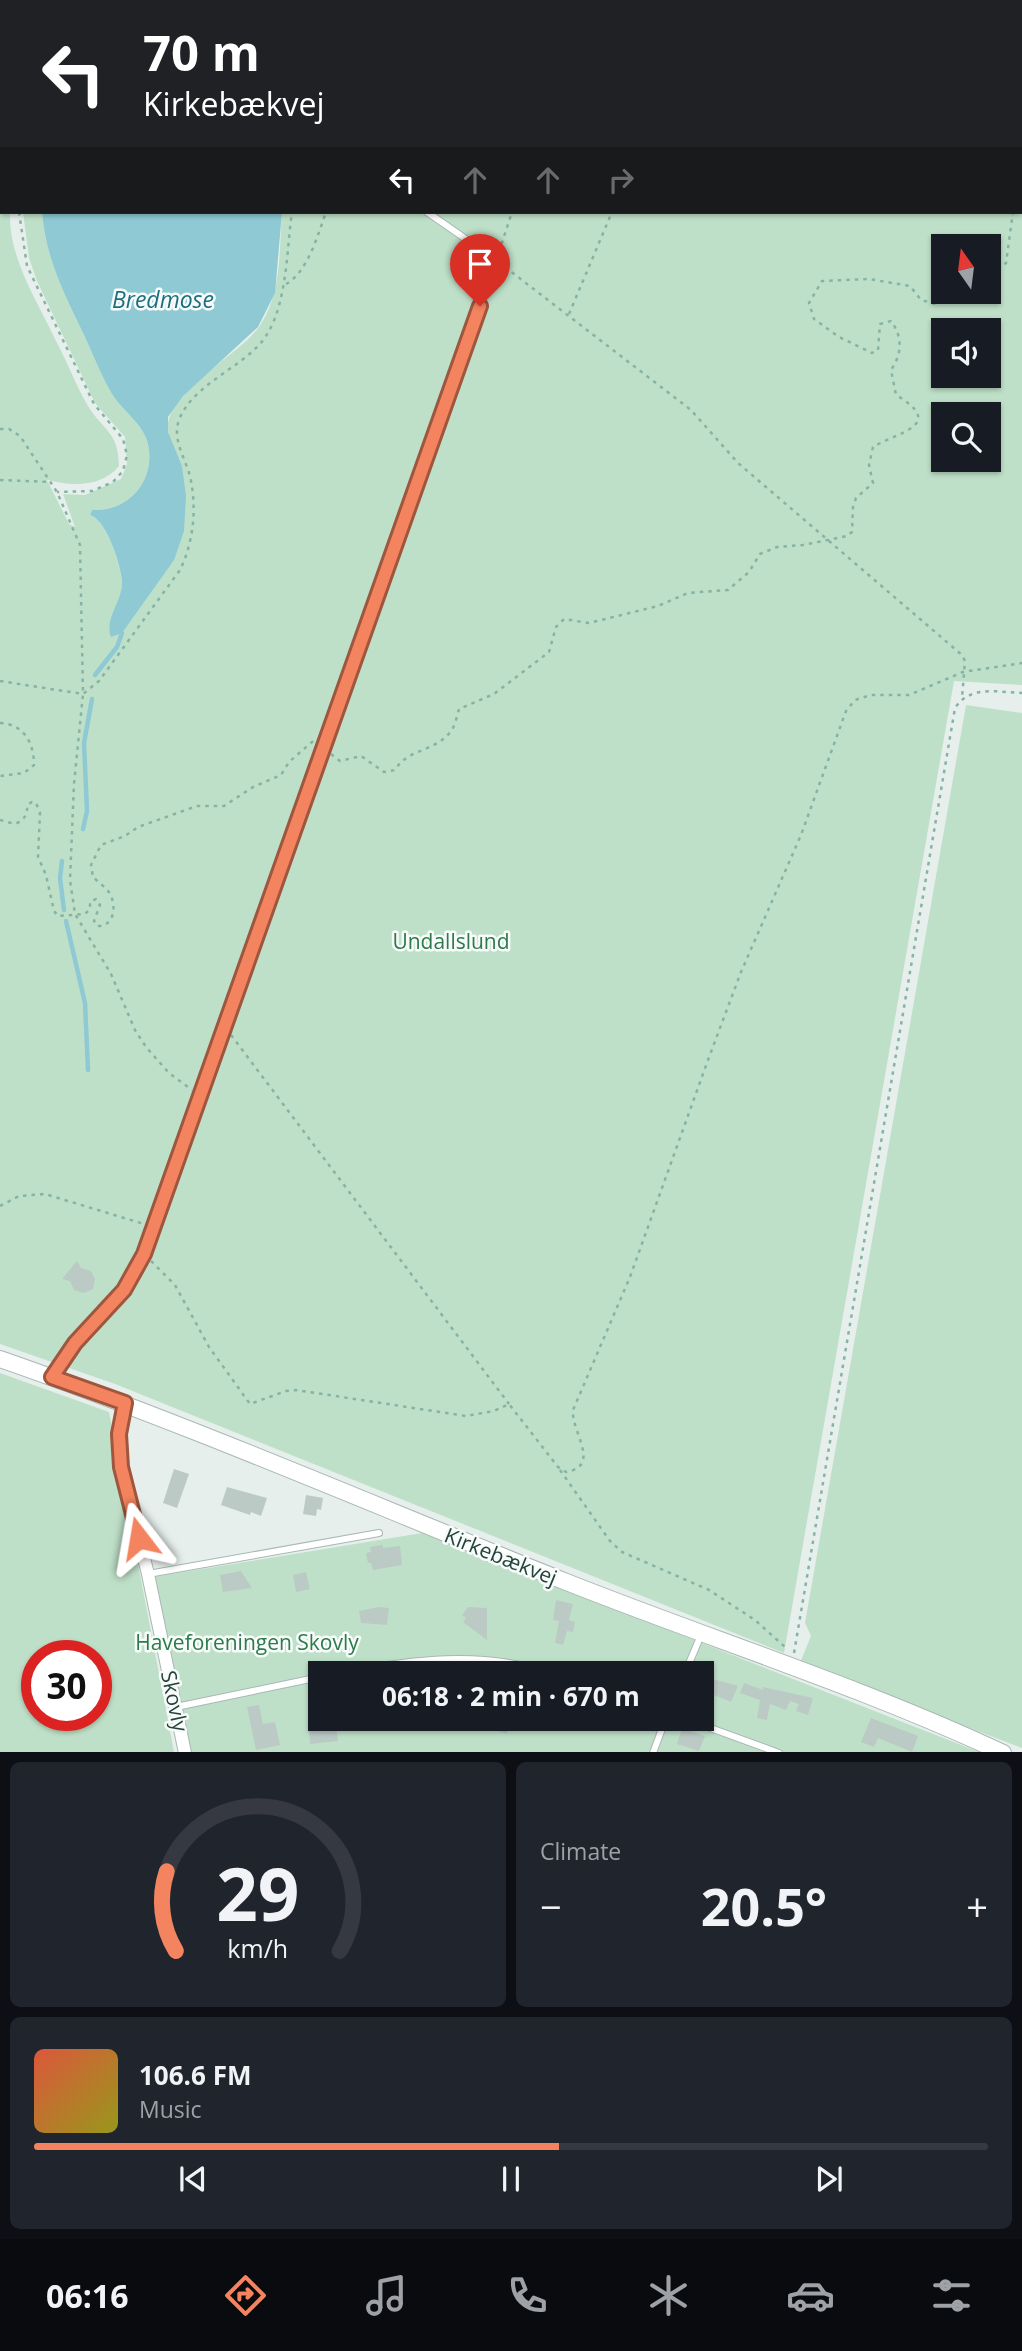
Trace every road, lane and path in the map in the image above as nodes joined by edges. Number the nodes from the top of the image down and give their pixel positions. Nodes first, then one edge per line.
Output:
1 (19, 214) edge
2 (292, 214) edge
3 (325, 214) edge
4 (431, 214) edge
5 (511, 214) edge
6 (611, 214) edge
7 (1013, 214) edge
8 (496, 260) junction
9 (1001, 267) edge
10 (286, 284) junction
11 (931, 303) edge
12 (569, 314) junction
13 (0, 429) edge
14 (0, 480) edge
15 (51, 482) junction
16 (57, 492) junction
17 (825, 540) junction
18 (1022, 663) edge
19 (963, 672) junction
20 (0, 681) edge
21 (1022, 693) edge
22 (83, 694) junction
23 (962, 698) junction
24 (0, 723) edge
25 (325, 749) junction
26 (0, 776) edge
27 (0, 820) edge
28 (75, 914) junction
29 (225, 1027) junction
30 (200, 1096) junction
31 (0, 1206) edge
32 (152, 1226) junction
33 (144, 1254) junction
34 (0, 1359) edge
35 (52, 1377) junction
36 (125, 1403) junction
37 (509, 1404) junction
38 (558, 1467) junction
39 (379, 1533) dead end
40 (148, 1574) junction
41 (701, 1635) junction
42 (416, 1661) edge
43 (491, 1661) edge
44 (690, 1661) edge
45 (308, 1680) edge
46 (176, 1707) junction
47 (714, 1729) edge
48 (661, 1731) edge
49 (185, 1752) edge
50 (653, 1752) edge
51 (779, 1752) edge
52 (1003, 1752) edge

1 - 16 path
2 - 10 path
3 - 10 path
4 - 8 lane
5 - 8 path
6 - 12 path
7 - 9 path
8 - 12 path
8 - 25 lane
10 - 22 path
11 - 17 path
12 - 17 path
13 - 15 path
14 - 15 path
15 - 16 path
16 - 22 path
17 - 19 path
17 - 25 path
18 - 19 path
19 - 23 path
19 - 38 path
20 - 22 path
21 - 23 path
22 - 28 path
23 - 38 path
24 - 26 path
25 - 28 path
25 - 29 lane
27 - 28 path
28 - 30 path
29 - 30 lane
29 - 37 path
30 - 32 lane
31 - 32 path
32 - 33 lane
33 - 35 lane
33 - 37 path
34 - 35 street, Kirkebækvej
35 - 36 street, Kirkebækvej
36 - 40 street, Skovly
36 - 41 street, Kirkebækvej
37 - 38 path
39 - 40 lane
40 - 46 street, Skovly
41 - 44 lane
41 - 52 street, Kirkebækvej
42 - 43 lane
45 - 46 lane
46 - 49 street, Skovly
47 - 51 lane
48 - 50 lane

